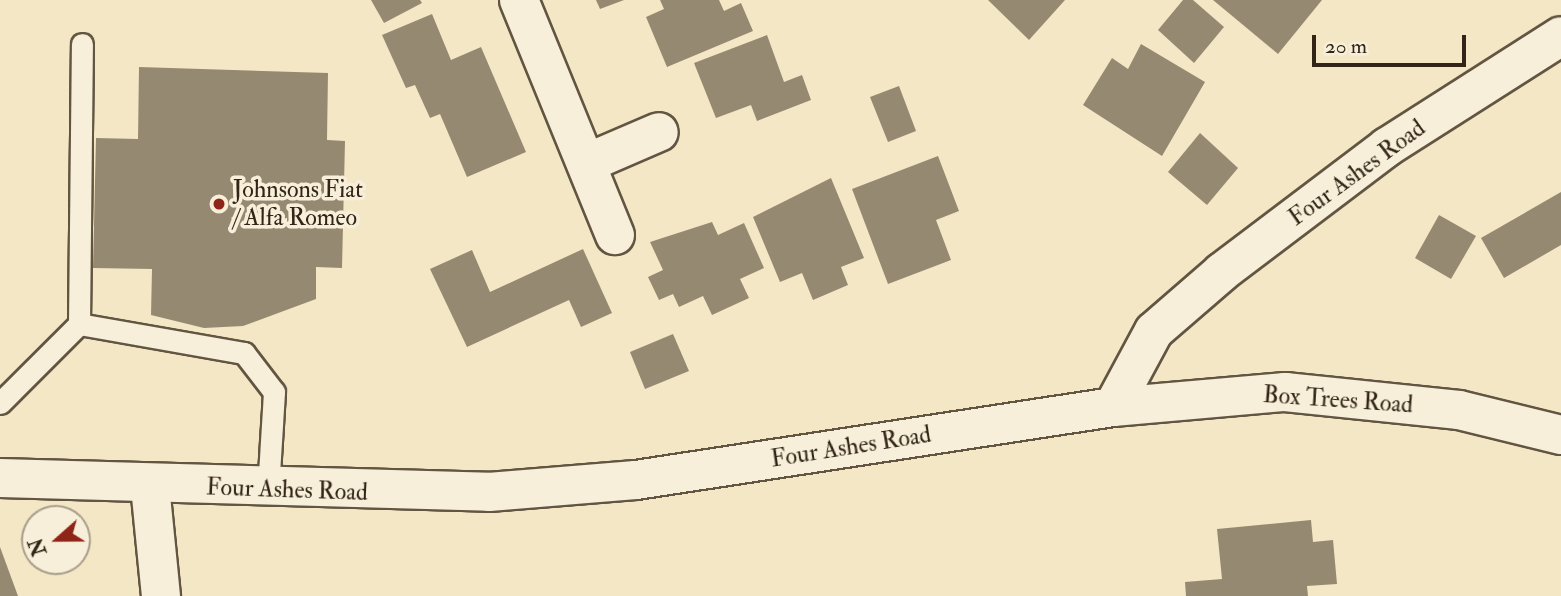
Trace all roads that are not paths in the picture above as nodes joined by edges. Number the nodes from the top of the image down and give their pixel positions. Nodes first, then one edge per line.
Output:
1 (519, 0) edge
2 (1561, 36) edge
3 (82, 44) dead end
4 (659, 132) dead end
5 (587, 163) junction
6 (615, 235) dead end
7 (79, 324) junction
8 (0, 403) edge
9 (1113, 407) junction
10 (1561, 435) edge
11 (0, 478) edge
12 (150, 486) junction
13 (268, 490) junction
14 (161, 596) edge

1 - 5 street
2 - 9 street, Four Ashes Road
3 - 7 lane
4 - 5 street
5 - 6 street
7 - 8 lane
7 - 13 lane
9 - 10 street, Box Trees Road
9 - 13 street, Four Ashes Road
11 - 12 street, Four Ashes Road
12 - 13 street, Four Ashes Road
12 - 14 street

